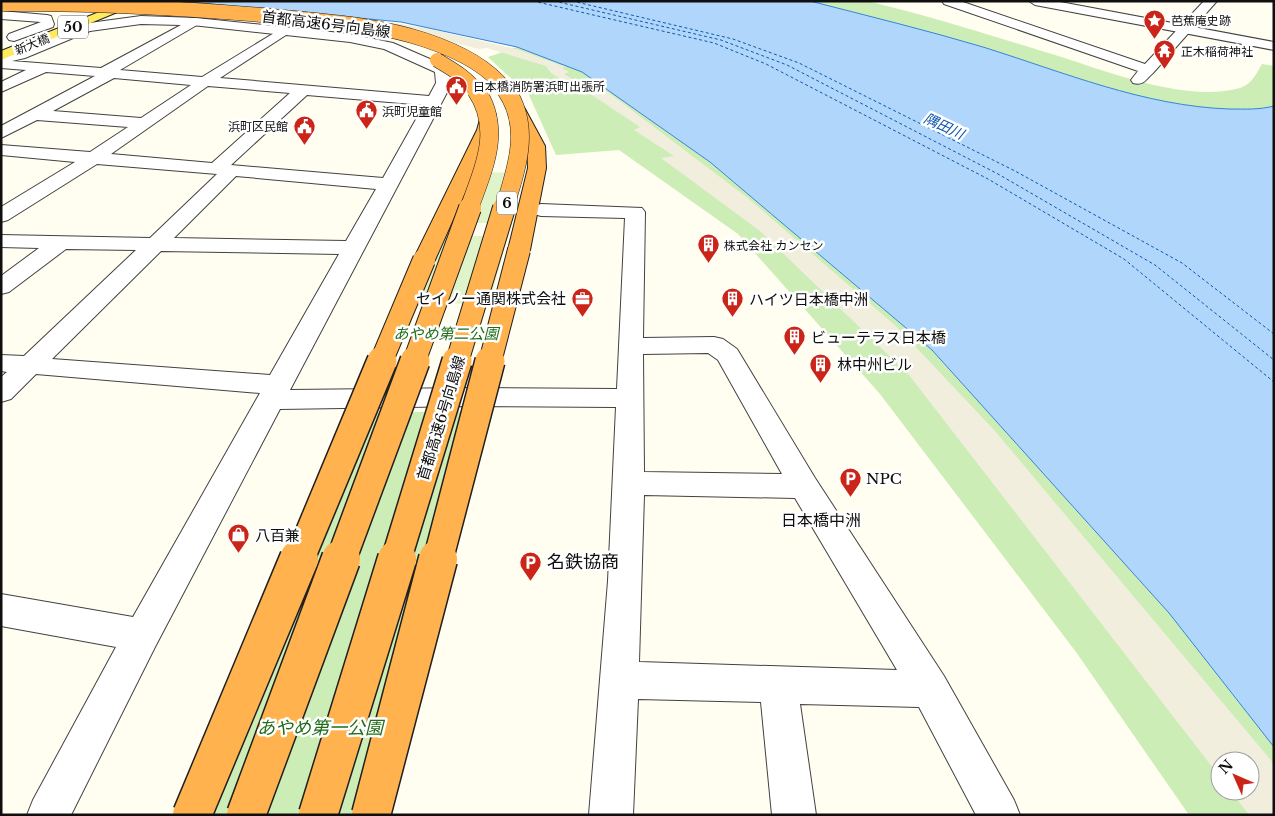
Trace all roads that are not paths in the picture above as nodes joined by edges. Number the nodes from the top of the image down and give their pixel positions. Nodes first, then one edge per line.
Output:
1 (121, 1) edge
2 (138, 1) edge
3 (948, 1) edge
4 (1035, 1) edge
5 (1211, 1) edge
6 (1, 4) edge
7 (993, 5) dead end
8 (1128, 5) dead end
9 (1, 9) edge
10 (981, 12) junction
11 (1, 15) edge
12 (1114, 16) junction
13 (196, 22) junction
14 (1185, 30) junction
15 (284, 31) junction
16 (1274, 46) edge
17 (2, 54) edge
18 (45, 67) junction
19 (108, 73) junction
20 (206, 81) junction
21 (1, 88) edge
22 (303, 90) junction
23 (433, 101) junction
24 (502, 112) junction
25 (35, 115) junction
26 (144, 123) junction
27 (1, 133) edge
28 (1, 150) edge
29 (94, 158) junction
30 (224, 170) junction
31 (388, 184) junction
32 (541, 210) dead end
33 (1, 216) edge
34 (1, 241) edge
35 (61, 242) junction
36 (154, 245) junction
37 (353, 248) junction
38 (1, 287) edge
39 (630, 346) junction
40 (1, 363) edge
41 (30, 366) junction
42 (1, 393) edge
43 (275, 393) junction
44 (630, 398) junction
45 (629, 483) junction
46 (804, 486) junction
47 (1, 610) edge
48 (142, 635) junction
49 (620, 680) junction
50 (778, 684) junction
51 (930, 689) junction
52 (48, 815) edge
53 (192, 815) edge
54 (246, 815) edge
55 (318, 815) edge
56 (372, 815) edge
57 (611, 815) edge
58 (794, 815) edge
59 (999, 815) edge

1 - 17 main road, 新大橋 / 50, bridge
2 - 17 main road, 新大橋 / 50, bridge
3 - 10 street
4 - 12 street
5 - 14 street
6 - 24 highway, 首都高速6号向島線 / 6, bridge
7 - 10 street
8 - 12 street
9 - 24 highway, 首都高速6号向島線 / 6, bridge
10 - 14 street
11 - 17 street
12 - 14 street
13 - 15 street
13 - 17 street
13 - 19 street
14 - 16 street
15 - 20 street
15 - 23 street
17 - 18 street
18 - 19 street
18 - 21 street
19 - 20 street
19 - 25 street
20 - 22 street
20 - 26 street
22 - 23 street
22 - 30 street
23 - 31 street
24 - 53 highway, bridge
24 - 54 highway, 首都高速6号向島線 / 6, bridge
24 - 55 highway, 首都高速6号向島線 / 6, bridge
24 - 56 highway, 6, bridge
25 - 26 street
25 - 27 street
26 - 29 street
28 - 29 street
29 - 30 street
29 - 33 street
30 - 31 street
30 - 36 street
31 - 37 street
32 - 39 street
34 - 35 street
35 - 36 street
35 - 38 street
36 - 37 street
36 - 41 street
37 - 43 street
39 - 44 street
39 - 46 street
40 - 41 street
41 - 42 street
41 - 43 street
43 - 44 street
43 - 48 street
44 - 45 street
45 - 46 street
45 - 49 street
46 - 51 street
47 - 48 street
48 - 52 street
49 - 50 street
49 - 57 street
50 - 51 street
50 - 58 street
51 - 59 street

